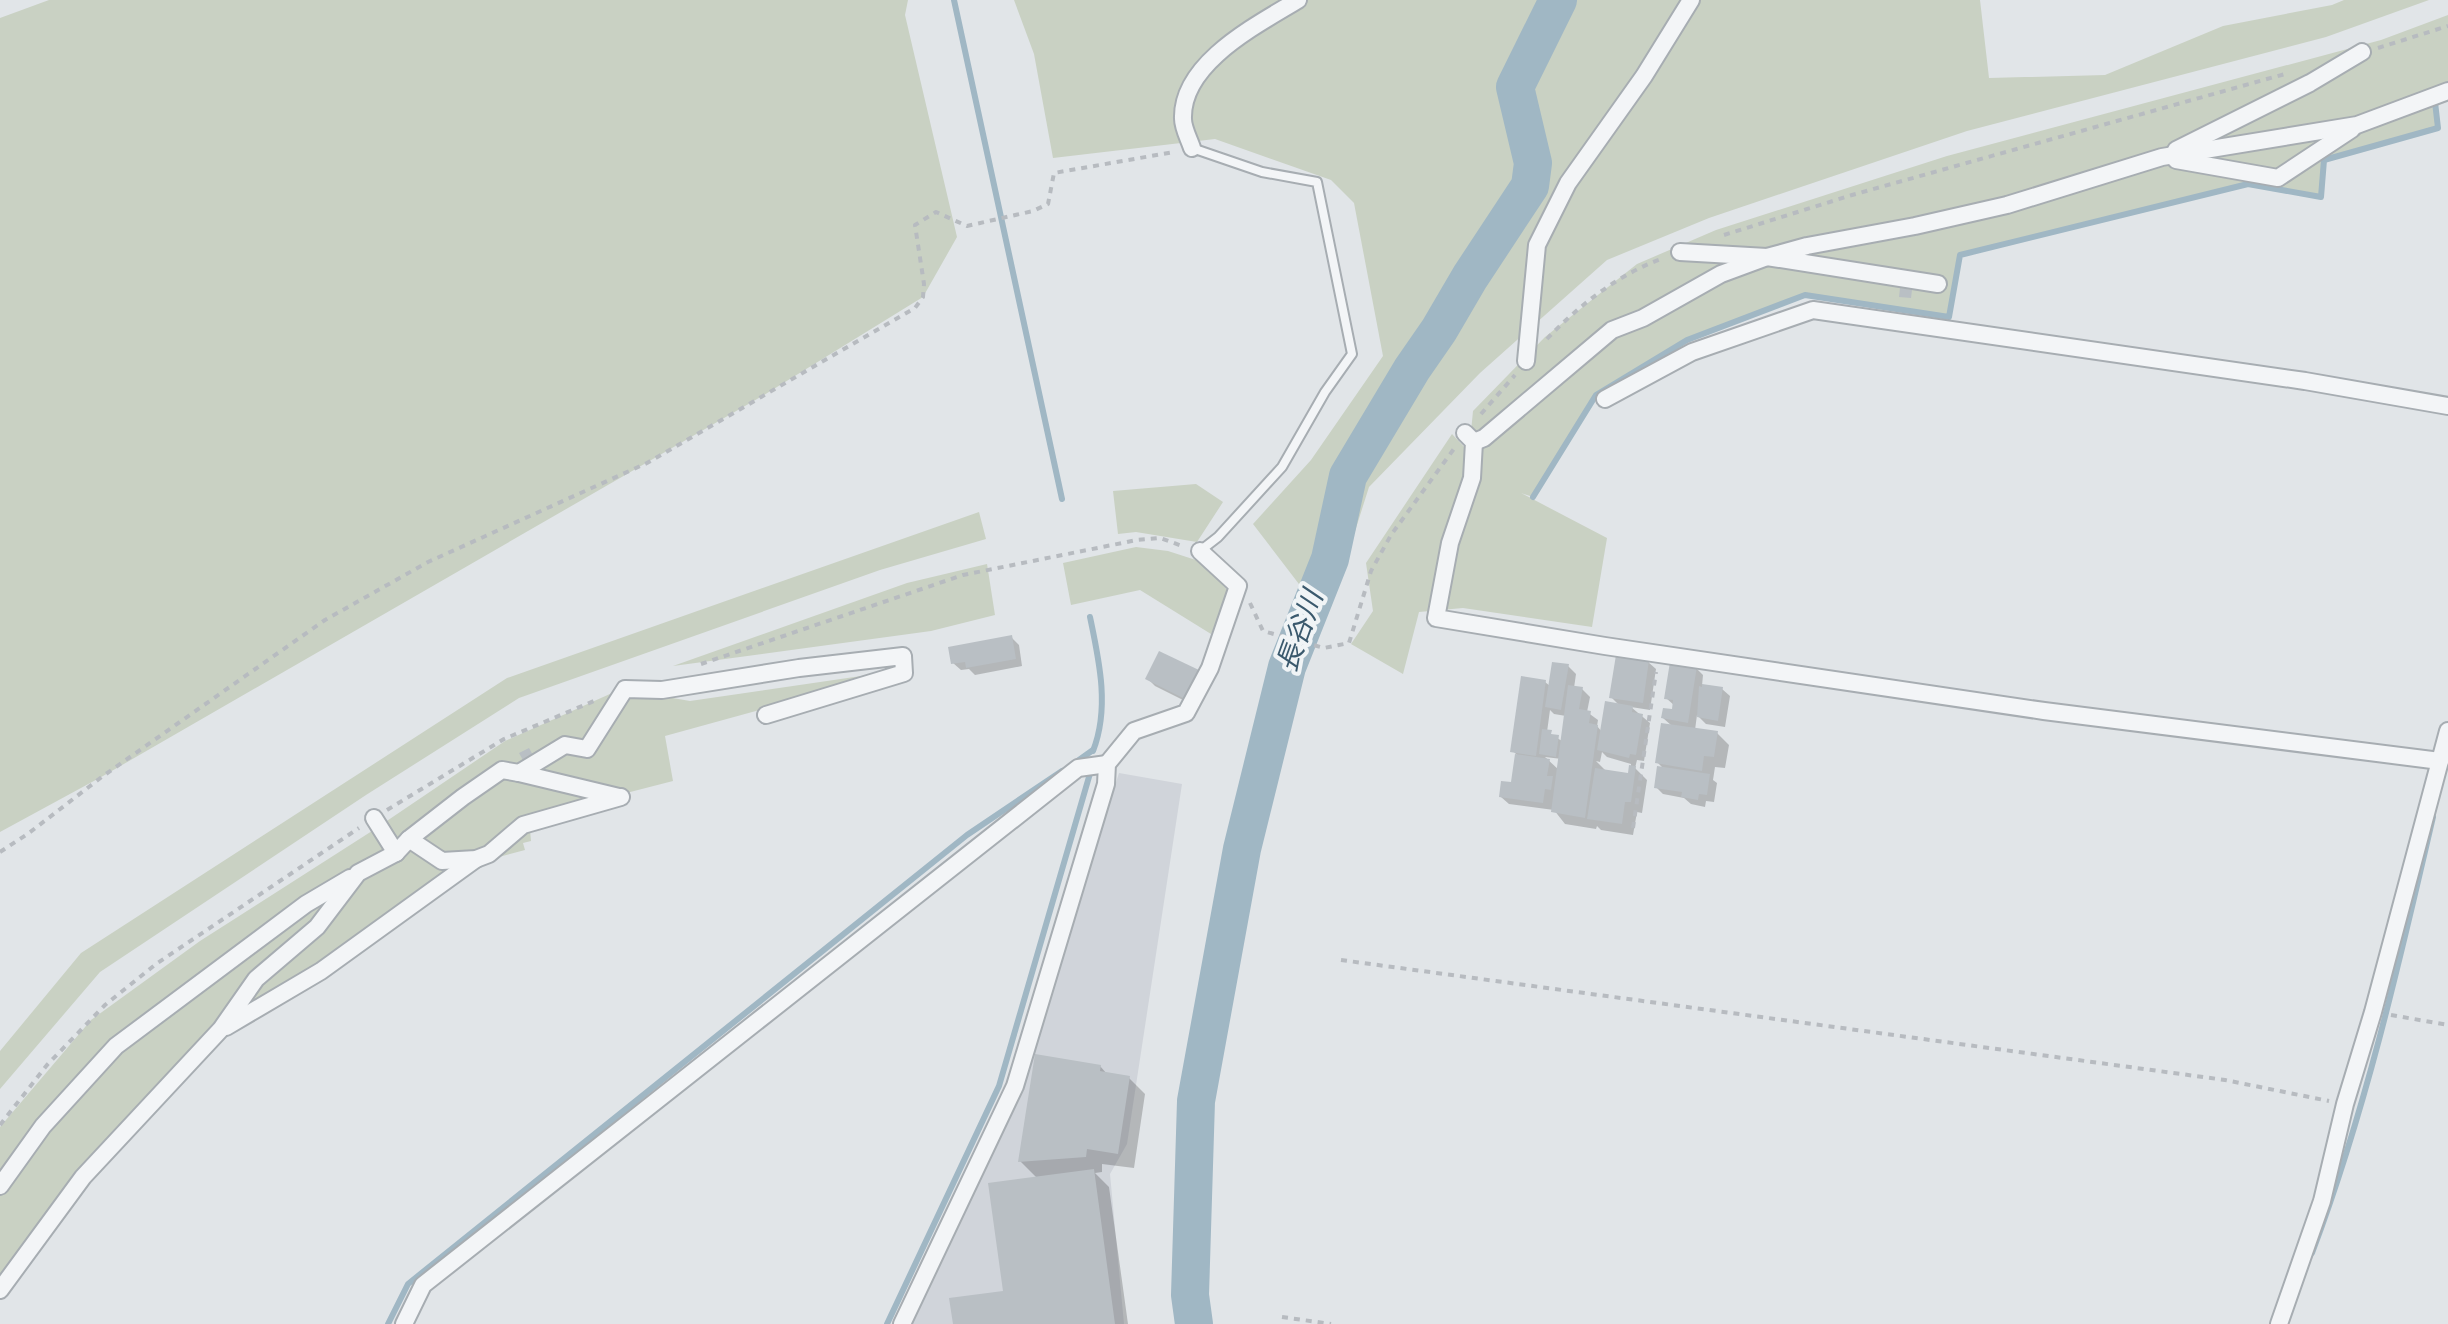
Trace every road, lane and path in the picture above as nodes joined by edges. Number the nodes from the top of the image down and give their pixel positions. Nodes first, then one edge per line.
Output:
1 (1298, 0) edge
2 (1691, 0) edge
3 (2362, 52) dead end
4 (2448, 91) edge
5 (2357, 125) junction
6 (1192, 148) junction
7 (2162, 157) junction
8 (1680, 252) dead end
9 (1767, 257) junction
10 (1938, 284) dead end
11 (1526, 361) dead end
12 (1605, 399) dead end
13 (2448, 406) edge
14 (1200, 551) joint
15 (1238, 586) junction
16 (1324, 648) dead end
17 (1659, 654) junction
18 (766, 715) dead end
19 (2448, 731) edge
20 (2440, 761) junction
21 (1107, 764) junction
22 (519, 773) junction
23 (374, 818) dead end
24 (1633, 828) dead end
25 (409, 839) junction
26 (0, 852) edge
27 (396, 853) junction
28 (476, 859) junction
29 (358, 873) junction
30 (1341, 960) dead end
31 (2373, 1012) junction
32 (2448, 1025) edge
33 (221, 1029) junction
34 (2345, 1104) junction
35 (0, 1186) edge
36 (0, 1290) edge
37 (1282, 1317) dead end
38 (404, 1324) edge
39 (902, 1324) edge
40 (1331, 1324) edge
41 (2279, 1324) edge

1 - 6 street
2 - 11 street
3 - 7 street
4 - 5 street
5 - 7 street
5 - 7 street
6 - 14 lane
6 - 26 path
7 - 9 street
8 - 9 street
9 - 10 street
9 - 17 street
12 - 13 street
14 - 15 street
15 - 16 path
15 - 21 street
17 - 20 street
17 - 24 path
18 - 22 street
19 - 20 street
20 - 31 street
21 - 38 street
21 - 39 street
22 - 25 street
22 - 28 street
23 - 27 street
25 - 27 street
25 - 28 street
27 - 29 street
28 - 33 street
29 - 33 street
29 - 35 street
30 - 34 path
31 - 32 path
31 - 34 street
33 - 36 street
34 - 41 street
37 - 40 path

